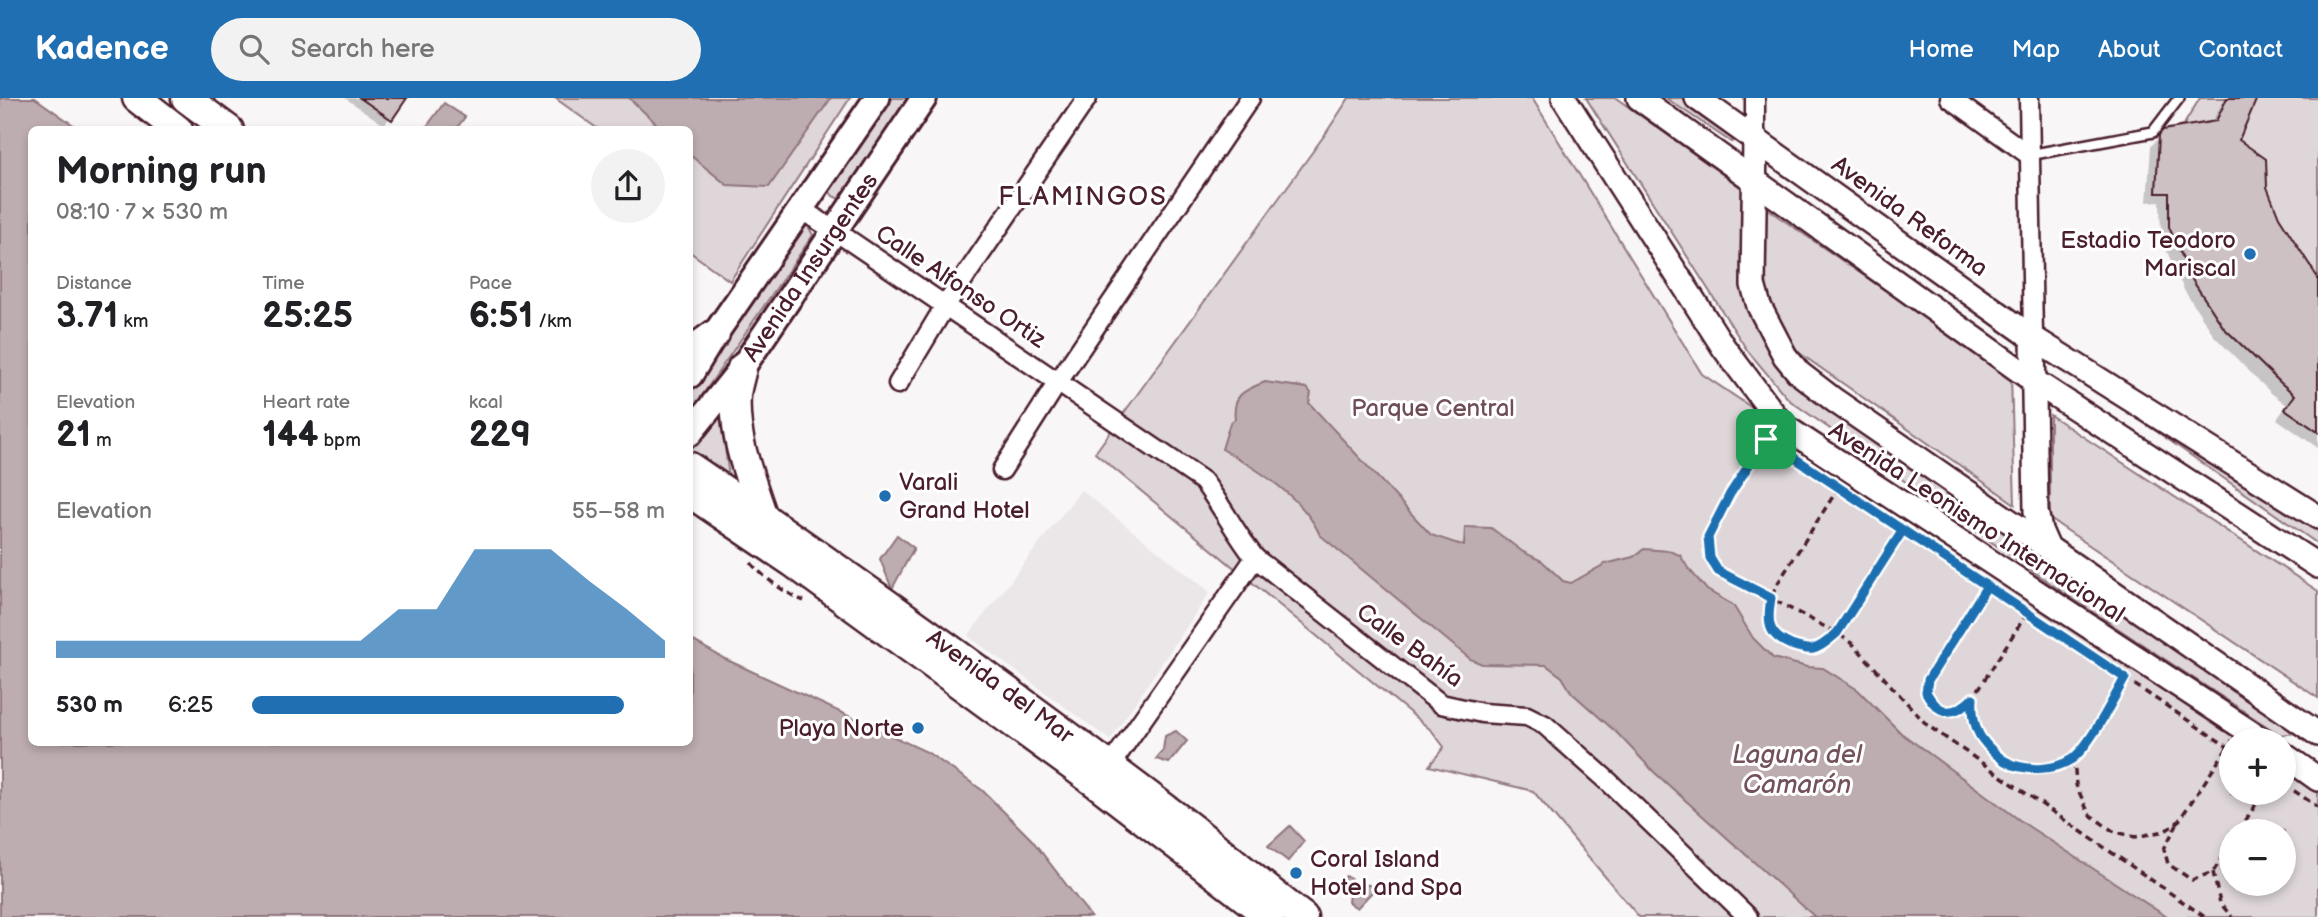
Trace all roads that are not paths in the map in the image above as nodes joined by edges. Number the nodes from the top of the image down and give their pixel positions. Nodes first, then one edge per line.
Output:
1 (137, 98) edge
2 (186, 98) edge
3 (877, 98) edge
4 (924, 98) edge
5 (1087, 98) edge
6 (1250, 98) edge
7 (1564, 98) edge
8 (1639, 98) edge
9 (1697, 98) edge
10 (1755, 98) edge
11 (1950, 98) edge
12 (2029, 98) edge
13 (2179, 98) edge
14 (173, 126) edge
15 (224, 126) edge
16 (1755, 138) junction
17 (2029, 155) junction
18 (1755, 183) junction
19 (800, 209) junction
20 (834, 229) junction
21 (945, 306) junction
22 (715, 334) junction
23 (2033, 338) junction
24 (693, 350) edge
25 (742, 368) junction
26 (693, 370) edge
27 (1058, 382) junction
28 (2034, 382) junction
29 (898, 384) dead end
30 (693, 429) edge
31 (693, 469) edge
32 (1002, 470) dead end
33 (693, 495) edge
34 (763, 517) junction
35 (2318, 517) edge
36 (2047, 546) junction
37 (1255, 558) junction
38 (2318, 566) edge
39 (2243, 728) edge
40 (2318, 734) edge
41 (2296, 763) edge
42 (1103, 775) junction
43 (2318, 779) edge
44 (1270, 917) edge
45 (1303, 917) edge
46 (1748, 917) edge

1 - 14 main road
2 - 15 main road
3 - 19 main road, Avenida Insurgentes
4 - 20 main road, Avenida Insurgentes
5 - 21 street
6 - 27 street
7 - 39 street, Avenida Leonismo Internacional
8 - 18 street
9 - 16 street, Avenida Reforma
10 - 16 street
11 - 17 street
12 - 17 street
13 - 17 lane
16 - 18 street
16 - 23 street, Avenida Reforma
17 - 23 street
18 - 28 street
18 - 36 street, Avenida Leonismo Internacional
19 - 20 street, Calle Alfonso Ortiz
19 - 22 main road, Avenida Insurgentes
20 - 21 street, Calle Alfonso Ortiz
20 - 25 main road, Avenida Insurgentes
21 - 27 street, Calle Alfonso Ortiz
21 - 29 street
22 - 24 main road
22 - 26 main road, Avenida Insurgentes
23 - 28 street
23 - 35 street, Avenida Reforma
25 - 30 main road, Avenida Insurgentes
25 - 34 main road
27 - 32 street
27 - 37 street, Calle Bahía
28 - 36 street
28 - 38 street
31 - 34 main road, Avenida del Mar
33 - 42 main road, Avenida del Mar
34 - 42 main road, Avenida del Mar
36 - 40 street, Avenida Leonismo Internacional
37 - 42 street
37 - 46 street, Calle Bahía
41 - 43 street
42 - 44 main road, Avenida del Mar
42 - 45 main road, Avenida del Mar

